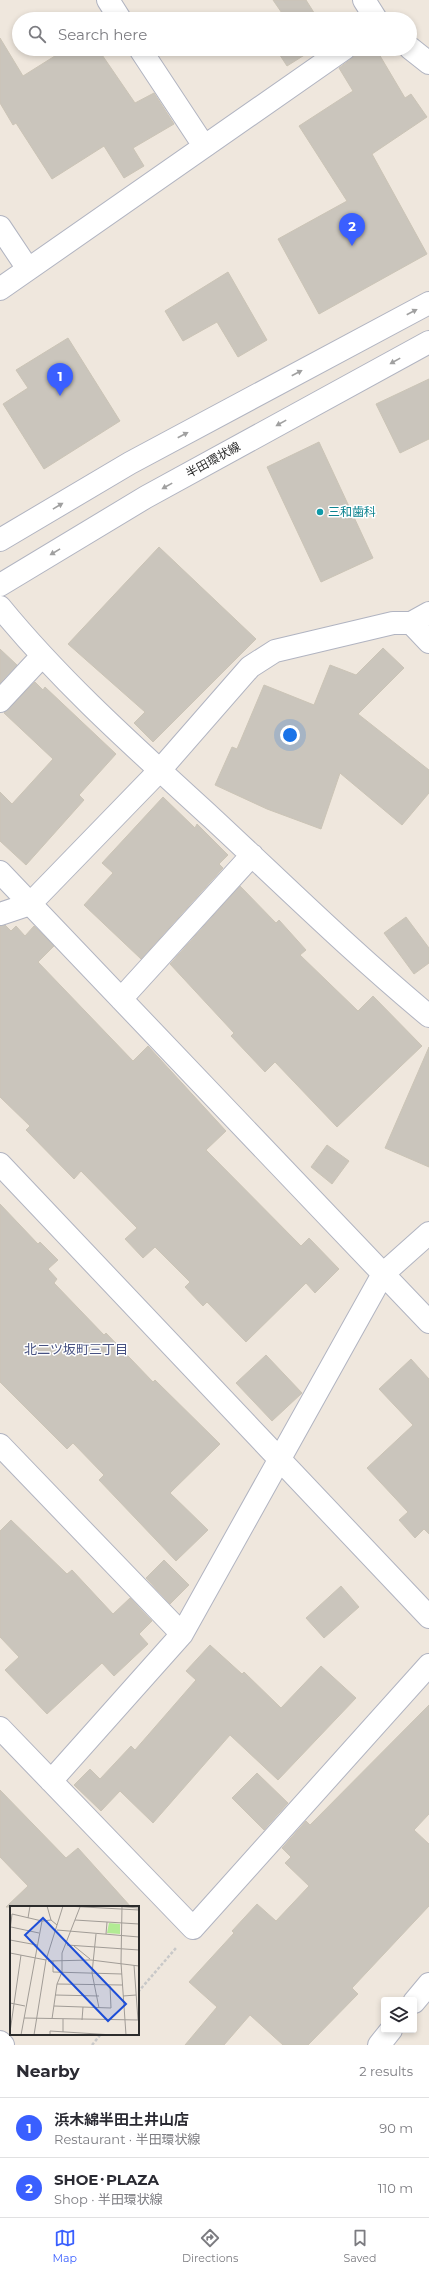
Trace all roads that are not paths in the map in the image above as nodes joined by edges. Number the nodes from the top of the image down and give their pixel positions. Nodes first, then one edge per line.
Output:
1 (108, 0) edge
2 (364, 0) edge
3 (116, 12) edge
4 (372, 12) edge
5 (417, 54) edge
6 (145, 56) edge
7 (334, 56) edge
8 (429, 63) edge
9 (204, 146) junction
10 (0, 227) edge
11 (28, 268) junction
12 (0, 289) edge
13 (429, 303) edge
14 (429, 342) edge
15 (0, 540) edge
16 (0, 585) edge
17 (0, 607) edge
18 (420, 618) edge
19 (429, 642) edge
20 (42, 656) junction
21 (0, 701) edge
22 (160, 770) junction
23 (252, 855) junction
24 (0, 872) edge
25 (30, 904) junction
26 (0, 914) edge
27 (121, 999) junction
28 (429, 1016) edge
29 (0, 1164) edge
30 (429, 1233) edge
31 (383, 1274) junction
32 (429, 1322) edge
33 (0, 1445) edge
34 (281, 1459) junction
35 (429, 1617) edge
36 (182, 1634) junction
37 (429, 1665) edge
38 (0, 1728) edge
39 (51, 1781) junction
40 (429, 1984) edge
41 (417, 1998) edge
42 (389, 2033) edge
43 (0, 2042) edge
44 (3, 2045) edge
45 (379, 2045) edge

1 - 3 street
2 - 4 street
5 - 8 street
6 - 9 street
7 - 9 street
9 - 11 street
10 - 11 street
11 - 12 street
15 -> 13 street
14 -> 16 street, 半田環状線
17 - 20 street
18 - 19 street
18 - 22 street
20 - 21 street
20 - 22 street
22 - 23 street
22 - 25 street
23 - 27 street
23 - 28 street
24 - 25 street
25 - 26 street
25 - 27 street
27 - 31 street
29 - 34 street
30 - 31 street
31 - 32 street
31 - 34 street
33 - 36 street
34 - 35 street
34 - 36 street
36 - 39 street
37 - 39 street
38 - 39 street
40 - 41 street
42 - 45 street
43 - 44 street

